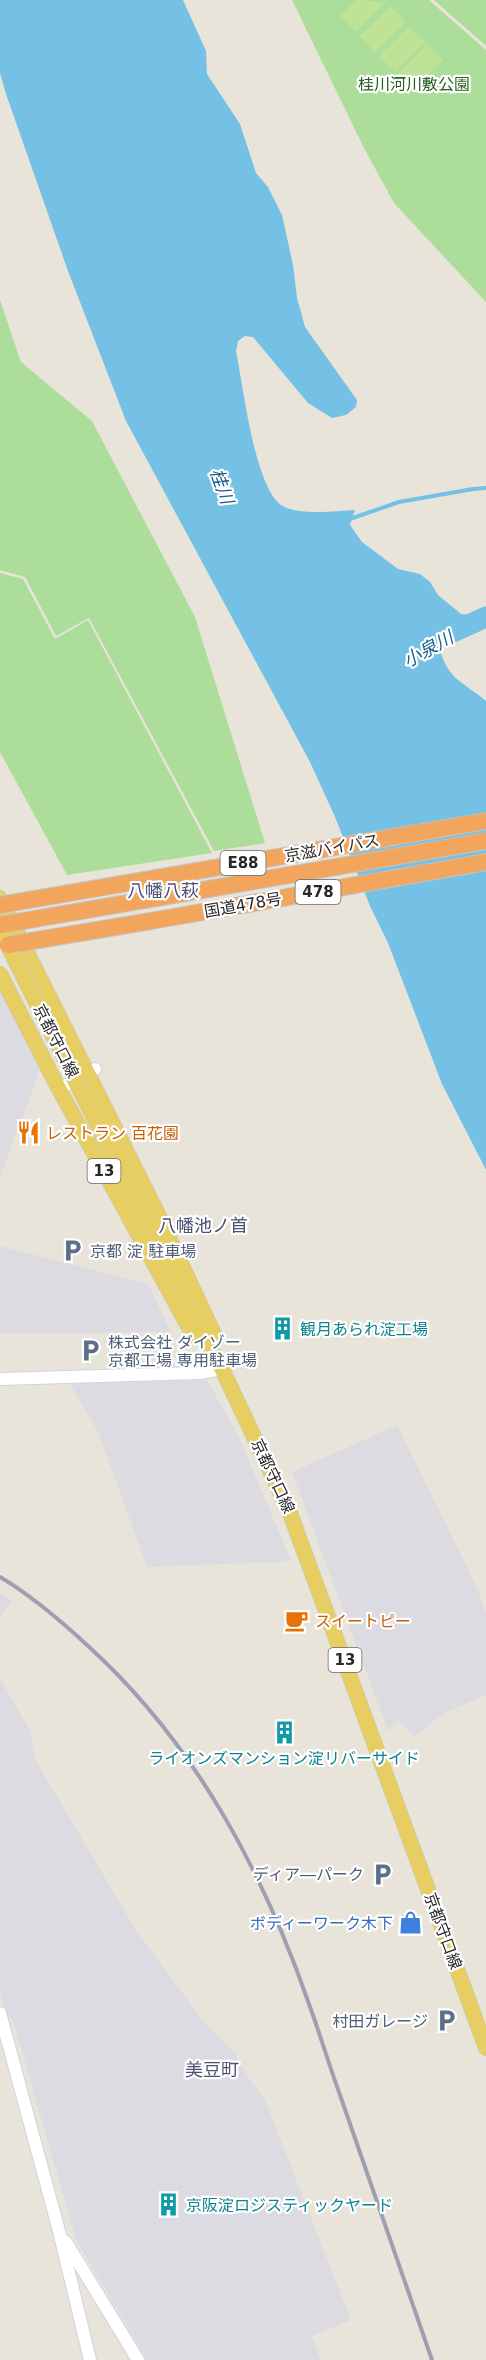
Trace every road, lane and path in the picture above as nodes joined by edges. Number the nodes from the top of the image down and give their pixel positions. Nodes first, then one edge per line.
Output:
1 (486, 821) edge
2 (486, 841) edge
3 (486, 862) edge
4 (0, 898) edge
5 (0, 905) edge
6 (0, 925) edge
7 (3, 940) edge
8 (0, 974) edge
9 (91, 1071) junction
10 (59, 1089) junction
11 (220, 1365) junction
12 (0, 1379) edge
13 (0, 2013) edge
14 (486, 2048) edge
15 (59, 2230) junction
16 (90, 2360) edge
17 (138, 2360) edge

1 - 5 highway, 京滋バイパス / E88, bridge
2 - 6 highway, 京滋バイパス / E88, bridge
3 - 7 highway, 国道478号 / 478, bridge
4 - 9 main road, 13
7 - 11 main road, 京都守口線 / 13, bridge
8 - 10 main road, 13
9 - 10 street
9 - 11 main road, 13
10 - 11 main road, 13
11 - 12 street
11 - 14 main road, 京都守口線 / 13
13 - 15 street
15 - 16 street
15 - 17 street

